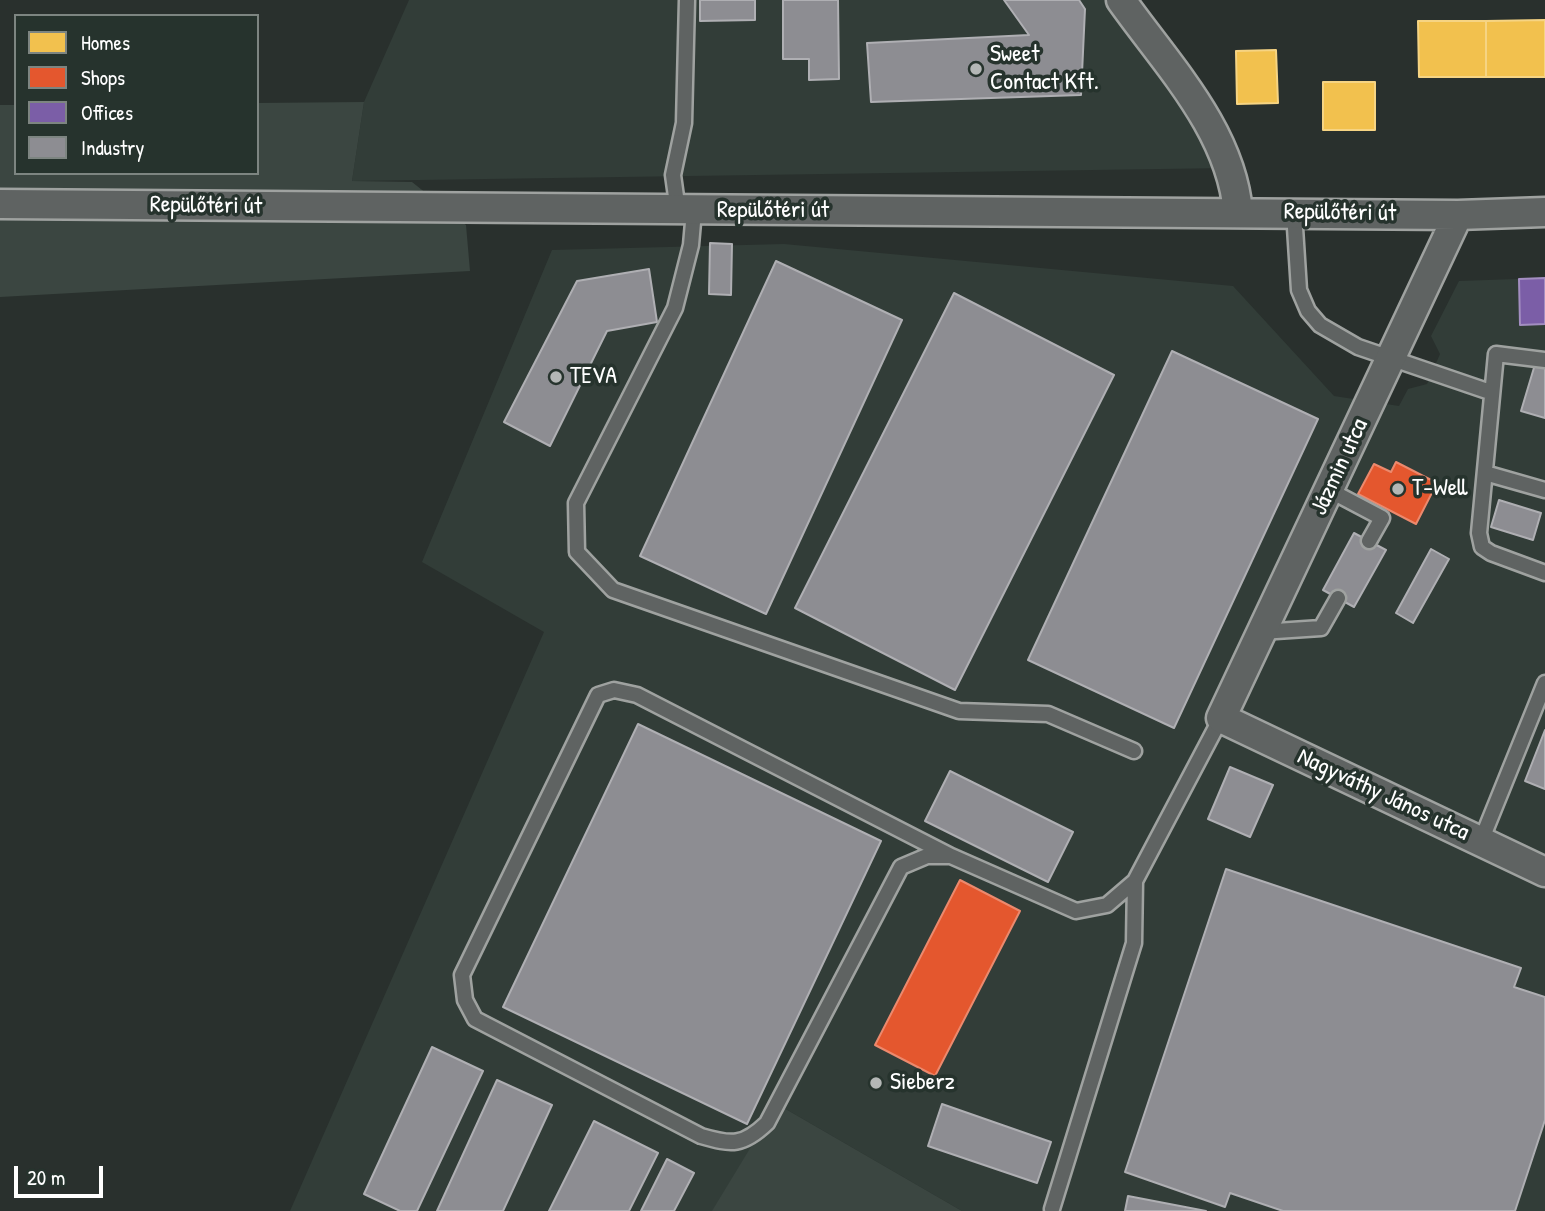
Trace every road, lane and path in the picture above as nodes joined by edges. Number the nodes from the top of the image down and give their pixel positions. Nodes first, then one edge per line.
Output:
1 (687, 0) edge
2 (1121, 0) edge
3 (0, 204) edge
4 (686, 211) junction
5 (1238, 212) junction
6 (1294, 212) junction
7 (1545, 212) edge
8 (1458, 215) junction
9 (1392, 358) junction
10 (1545, 360) edge
11 (1490, 392) junction
12 (1485, 473) junction
13 (1329, 490) junction
14 (1545, 490) edge
15 (1369, 541) dead end
16 (1545, 573) edge
17 (1338, 598) dead end
18 (1261, 632) junction
19 (1545, 684) edge
20 (1221, 718) junction
21 (1134, 751) dead end
22 (1481, 841) junction
23 (951, 856) junction
24 (1545, 872) edge
25 (1135, 881) junction
26 (1052, 1209) dead end

1 - 4 lane
2 - 5 street
3 - 4 street, Repülőtéri út
4 - 5 street, Repülőtéri út
4 - 21 lane
5 - 6 street, Repülőtéri út
6 - 8 street, Repülőtéri út
6 - 9 lane
7 - 8 street, Repülőtéri út
8 - 9 street, Jázmin utca
9 - 11 lane
9 - 13 street, Jázmin utca
10 - 11 lane
11 - 12 lane
12 - 14 lane
12 - 16 lane
13 - 15 lane
13 - 18 street, Jázmin utca
17 - 18 lane
18 - 20 street, Jázmin utca
19 - 22 lane
20 - 22 street, Nagyváthy János utca
20 - 25 lane
22 - 24 street, Nagyváthy János utca
23 - 23 lane
23 - 25 lane
25 - 26 lane

